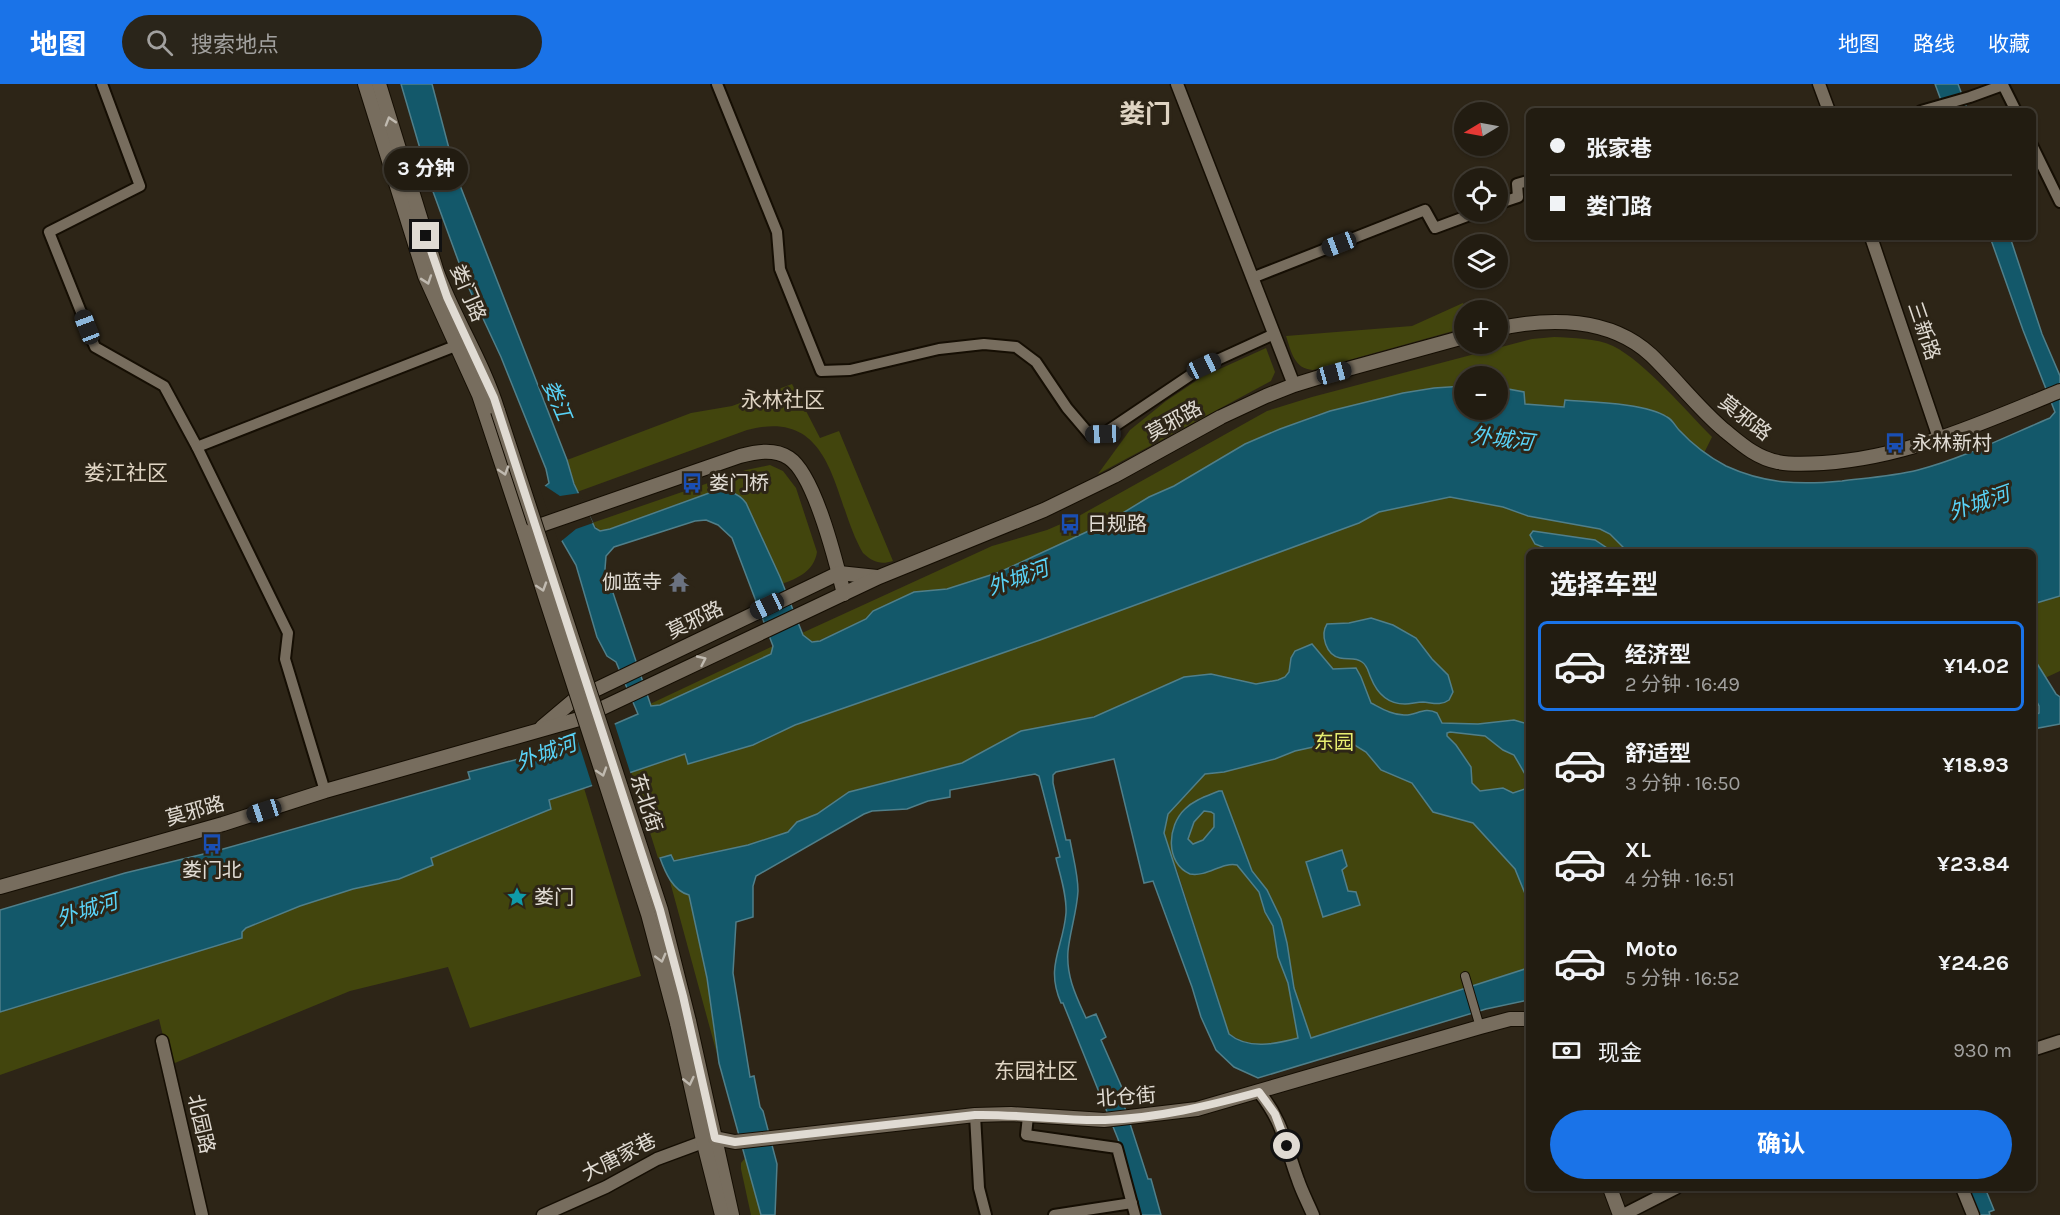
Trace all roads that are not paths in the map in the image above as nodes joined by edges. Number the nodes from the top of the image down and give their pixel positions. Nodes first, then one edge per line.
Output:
1 (102, 84) edge
2 (365, 84) edge
3 (379, 84) edge
4 (717, 84) edge
5 (1177, 84) edge
6 (1819, 84) edge
7 (1827, 108) edge
8 (1933, 108) edge
9 (2014, 108) edge
10 (2036, 153) edge
11 (1526, 182) edge
12 (1508, 200) edge
13 (2060, 202) edge
14 (1454, 221) edge
15 (1872, 240) edge
16 (1252, 278) junction
17 (1508, 327) edge
18 (1274, 334) junction
19 (1454, 341) edge
20 (463, 343) junction
21 (1294, 385) junction
22 (2060, 391) edge
23 (492, 413) joint
24 (1939, 438) junction
25 (197, 447) junction
26 (530, 529) junction
27 (839, 573) junction
28 (879, 577) junction
29 (844, 594) junction
30 (538, 730) junction
31 (326, 791) junction
32 (1, 882) edge
33 (1465, 979) dead end
34 (1526, 1019) edge
35 (1478, 1021) junction
36 (162, 1041) dead end
37 (2060, 1041) edge
38 (2036, 1049) edge
39 (1259, 1092) junction
40 (975, 1115) junction
41 (1028, 1116) junction
42 (709, 1139) junction
43 (1611, 1191) edge
44 (1670, 1191) edge
45 (1963, 1191) edge
46 (1132, 1203) junction
47 (202, 1215) edge
48 (543, 1215) edge
49 (722, 1215) edge
50 (732, 1215) edge
51 (986, 1215) edge
52 (1054, 1215) edge
53 (1135, 1215) edge
54 (1313, 1215) edge
55 (1621, 1215) edge
56 (1973, 1215) edge

1 - 25 street
2 -> 20 main road, 娄门路
20 -> 3 main road, 娄门路
4 - 18 street
5 - 16 street
6 - 7 street
8 - 9 street
10 - 13 street
11 - 12 street
14 - 16 street
15 - 24 street, 三新路
16 - 18 street
17 - 24 main road, 莫邪路
18 - 21 street
19 - 21 main road, 莫邪路
20 - 23 main road, 娄门路
20 - 25 street
21 - 28 main road, 莫邪路
22 - 24 main road, 莫邪路
23 - 26 main road, 东北街, bridge
25 - 31 street
26 - 27 main road
26 - 42 main road, 东北街, bridge
27 - 28 main road, 莫邪路
27 - 29 main road
27 - 30 main road, 莫邪路
28 - 29 main road, 莫邪路
30 -> 29 main road, 莫邪路
30 - 31 main road, 莫邪路
31 - 32 main road, 莫邪路
33 - 35 street
34 - 35 main road, 北仓街
35 - 39 main road, 北仓街
36 - 47 street, 北园路
37 - 38 street
39 - 41 main road, 北仓街
39 - 54 street
40 - 41 main road, 北仓街
40 - 42 main road, 北仓街
40 - 51 street
41 - 46 street
42 - 48 street, 大唐家巷
42 - 49 main road, 东北街
42 - 50 main road, 东北街
43 - 55 main road
44 - 55 street
45 - 56 street
46 - 52 street
46 - 53 street

